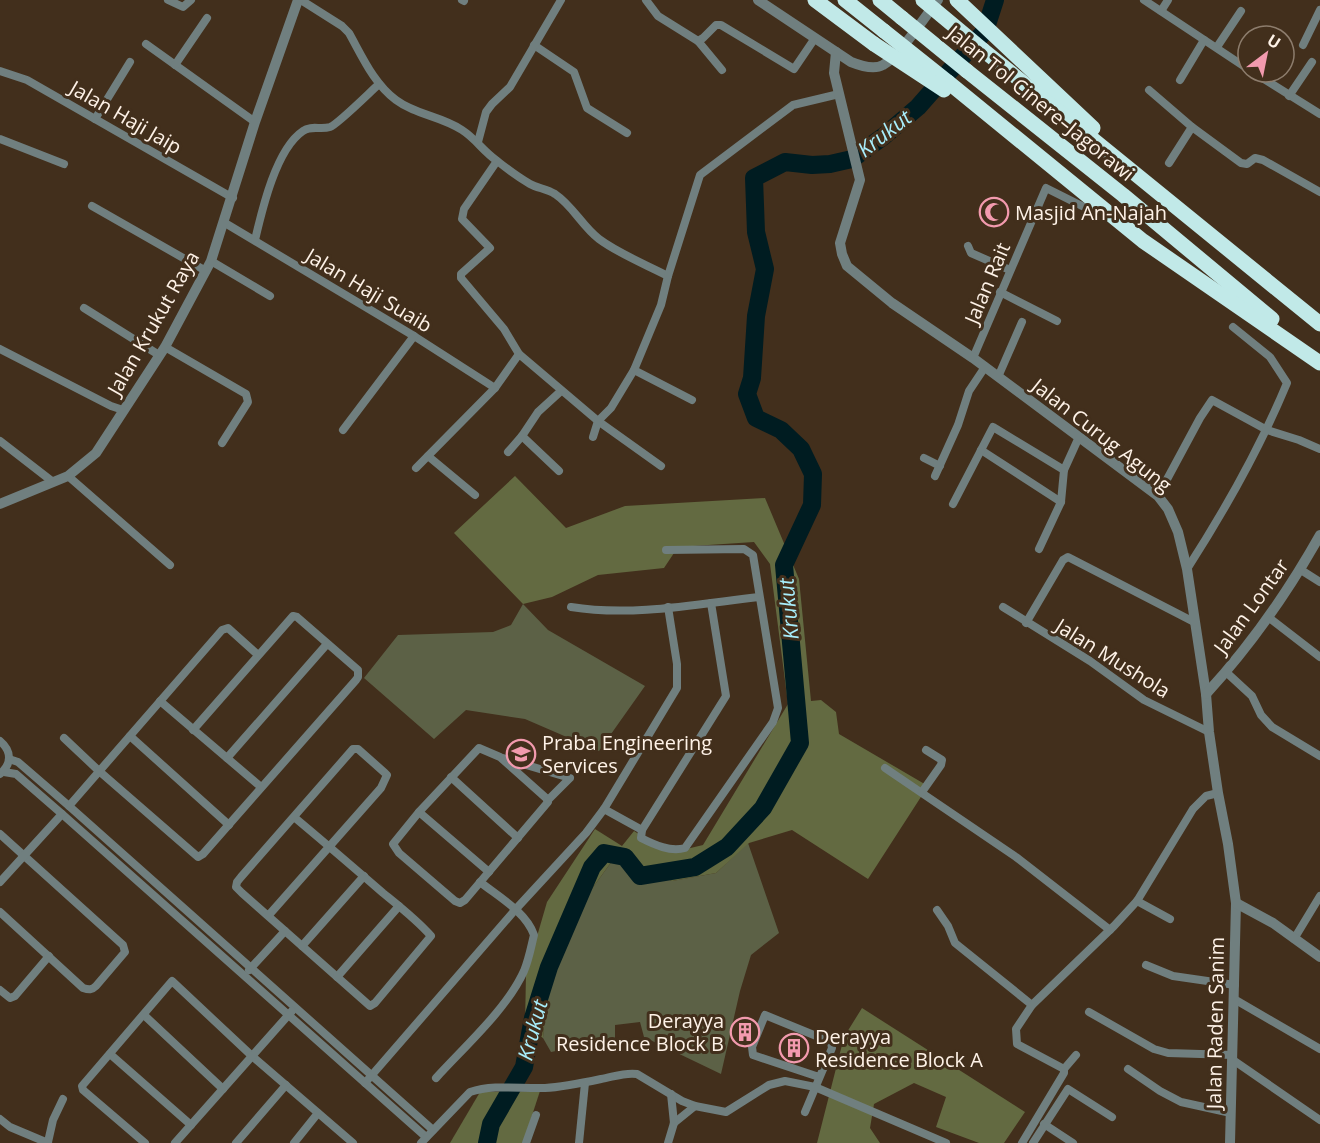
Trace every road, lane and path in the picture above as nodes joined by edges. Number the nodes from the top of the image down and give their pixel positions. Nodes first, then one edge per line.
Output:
1 (168, 0) edge
2 (191, 0) edge
3 (561, 0) edge
4 (646, 0) edge
5 (758, 0) edge
6 (815, 0) edge
7 (845, 0) edge
8 (880, 0) edge
9 (923, 0) edge
10 (938, 0) edge
11 (957, 0) edge
12 (1144, 0) edge
13 (1168, 0) edge
14 (301, 1) edge
15 (1320, 10) edge
16 (1161, 11) junction
17 (1241, 11) dead end
18 (207, 18) dead end
19 (815, 38) junction
20 (698, 40) junction
21 (1204, 40) junction
22 (146, 44) dead end
23 (534, 45) junction
24 (1303, 45) dead end
25 (1217, 48) junction
26 (836, 52) junction
27 (1236, 61) edge
28 (130, 62) dead end
29 (1312, 62) dead end
30 (175, 65) junction
31 (722, 70) dead end
32 (0, 71) edge
33 (1180, 80) dead end
34 (379, 84) junction
35 (1271, 84) edge
36 (946, 86) junction
37 (1149, 90) dead end
38 (839, 94) junction
39 (1289, 96) junction
40 (1320, 114) edge
41 (95, 119) junction
42 (255, 122) junction
43 (1192, 127) junction
44 (627, 133) dead end
45 (0, 139) edge
46 (478, 142) junction
47 (497, 161) junction
48 (64, 164) dead end
49 (1169, 164) dead end
50 (1320, 192) edge
51 (232, 198) junction
52 (92, 206) dead end
53 (1176, 206) junction
54 (1102, 216) dead end
55 (225, 223) junction
56 (254, 240) junction
57 (968, 246) dead end
58 (216, 264) junction
59 (1010, 270) junction
60 (206, 271) junction
61 (668, 276) junction
62 (1000, 292) junction
63 (270, 296) dead end
64 (84, 308) dead end
65 (1056, 321) dead end
66 (1022, 322) dead end
67 (1320, 324) edge
68 (1233, 327) dead end
69 (414, 336) junction
70 (0, 349) edge
71 (162, 351) junction
72 (519, 354) junction
73 (973, 358) junction
74 (1320, 361) edge
75 (985, 367) junction
76 (634, 370) junction
77 (998, 377) junction
78 (495, 388) junction
79 (561, 391) junction
80 (692, 399) dead end
81 (123, 410) junction
82 (598, 420) junction
83 (343, 430) dead end
84 (1267, 430) junction
85 (522, 436) junction
86 (593, 437) dead end
87 (1079, 437) junction
88 (0, 441) edge
89 (222, 443) dead end
90 (1320, 449) edge
91 (981, 450) junction
92 (508, 452) dead end
93 (428, 456) junction
94 (924, 458) dead end
95 (661, 466) dead end
96 (940, 466) junction
97 (416, 468) dead end
98 (1064, 470) junction
99 (559, 471) dead end
100 (68, 476) junction
101 (935, 476) dead end
102 (53, 482) junction
103 (475, 495) dead end
104 (1158, 496) junction
105 (1061, 502) junction
106 (0, 504) edge
107 (953, 504) dead end
108 (1319, 538) edge
109 (1039, 549) dead end
110 (666, 550) dead end
111 (170, 565) dead end
112 (1187, 569) junction
113 (1301, 570) junction
114 (1320, 582) edge
115 (759, 597) junction
116 (711, 603) junction
117 (571, 607) dead end
118 (668, 607) junction
119 (1003, 608) dead end
120 (1269, 617) junction
121 (1026, 622) junction
122 (1194, 622) junction
123 (327, 644) junction
124 (257, 654) junction
125 (1320, 657) edge
126 (1226, 672) junction
127 (1206, 694) junction
128 (160, 701) junction
129 (194, 730) junction
130 (1209, 732) junction
131 (130, 736) junction
132 (64, 738) dead end
133 (0, 741) edge
134 (926, 750) dead end
135 (1320, 756) edge
136 (500, 757) junction
137 (227, 758) junction
138 (9, 759) junction
139 (885, 768) dead end
140 (99, 771) junction
141 (2, 773) edge
142 (451, 777) junction
143 (261, 787) junction
144 (922, 792) junction
145 (1218, 793) junction
146 (548, 800) junction
147 (69, 806) junction
148 (604, 809) junction
149 (420, 812) junction
150 (62, 814) junction
151 (294, 817) junction
152 (229, 825) junction
153 (642, 830) junction
154 (0, 834) edge
155 (518, 838) junction
156 (328, 846) junction
157 (24, 856) junction
158 (489, 872) junction
159 (363, 876) junction
160 (149, 879) junction
161 (0, 882) edge
162 (480, 882) junction
163 (142, 886) junction
164 (1320, 896) edge
165 (1137, 901) junction
166 (1236, 903) junction
167 (399, 906) junction
168 (515, 910) junction
169 (938, 910) dead end
170 (0, 912) edge
171 (268, 916) junction
172 (1170, 919) dead end
173 (1110, 930) junction
174 (285, 931) junction
175 (1293, 939) junction
176 (302, 946) junction
177 (48, 956) junction
178 (1320, 957) edge
179 (1146, 965) dead end
180 (251, 968) junction
181 (244, 976) junction
182 (337, 977) junction
183 (1235, 985) junction
184 (0, 990) edge
185 (1234, 999) junction
186 (1032, 1005) junction
187 (295, 1007) junction
188 (1089, 1012) dead end
189 (144, 1015) junction
190 (288, 1015) junction
191 (1320, 1049) edge
192 (110, 1054) junction
193 (1076, 1055) dead end
194 (252, 1056) junction
195 (1233, 1057) junction
196 (1064, 1069) junction
197 (1128, 1069) dead end
198 (372, 1075) junction
199 (819, 1077) junction
200 (436, 1078) dead end
201 (365, 1083) junction
202 (585, 1083) junction
203 (286, 1085) junction
204 (815, 1087) junction
205 (222, 1089) junction
206 (671, 1094) junction
207 (63, 1099) dead end
208 (695, 1106) junction
209 (805, 1112) dead end
210 (318, 1113) junction
211 (1231, 1113) junction
212 (536, 1115) dead end
213 (1112, 1117) dead end
214 (0, 1119) edge
215 (1320, 1120) edge
216 (674, 1123) junction
217 (1044, 1124) junction
218 (191, 1125) junction
219 (433, 1130) junction
220 (424, 1140) edge
221 (48, 1143) edge
222 (145, 1143) edge
223 (175, 1143) edge
224 (236, 1143) edge
225 (294, 1143) edge
226 (353, 1143) edge
227 (526, 1143) edge
228 (579, 1143) edge
229 (668, 1143) edge
230 (946, 1143) edge
231 (1022, 1143) edge
232 (1033, 1143) edge
233 (1073, 1143) edge
234 (1230, 1143) edge

1 - 2 street
3 - 23 street
4 - 20 street
5 - 19 street
6 - 36 highway, bridge
7 - 36 highway, bridge
8 - 74 highway, Jalan Tol Cinere–Jagorawi, bridge
9 - 53 highway, Jalan Tol Cinere–Jagorawi, bridge
10 - 26 street
11 - 53 highway
12 - 16 street
13 - 16 street
14 - 34 street
14 - 42 street, Jalan Krukut Raya
15 - 24 street
16 - 21 street
17 - 25 street
18 - 30 street
19 - 20 street
19 - 26 street
20 - 31 street
21 - 25 street
21 - 33 street
22 - 30 street
23 - 44 street
23 - 46 street
25 - 27 street
26 - 38 street, Jalan Curug Agung
28 - 41 street
29 - 39 street
30 - 42 street
32 - 41 street, Jalan Haji Jaip
34 - 46 street
34 - 56 street
35 - 39 street
36 - 74 highway
37 - 43 street
38 - 61 street
38 - 73 street, Jalan Curug Agung
39 - 40 street
41 - 51 street, Jalan Haji Jaip
42 - 51 street, Jalan Krukut Raya
43 - 49 street
43 - 50 street
45 - 48 street
46 - 47 street
47 - 61 street
47 - 72 street
51 - 55 street, Jalan Krukut Raya
52 - 60 street
53 - 67 highway, Jalan Tol Cinere–Jagorawi
54 - 59 street, Jalan Rait
55 - 56 street, Jalan Haji Suaib
55 - 58 street, Jalan Krukut Raya
56 - 69 street, Jalan Haji Suaib
57 - 59 street
58 - 60 street, Jalan Krukut Raya
58 - 63 street
59 - 62 street, Jalan Rait
60 - 71 street, Jalan Krukut Raya
61 - 76 street
62 - 65 street
62 - 73 street, Jalan Rait
64 - 71 street
66 - 77 street
68 - 84 street
69 - 78 street, Jalan Haji Suaib
69 - 83 street
70 - 81 street
71 - 81 street, Jalan Krukut Raya
71 - 89 street
72 - 78 street
72 - 79 street
73 - 75 street, Jalan Curug Agung
75 - 77 street, Jalan Curug Agung
75 - 96 street
76 - 80 street
76 - 82 street
77 - 87 street, Jalan Curug Agung
78 - 93 street
79 - 82 street
79 - 85 street
81 - 100 street, Jalan Krukut Raya
82 - 86 street
82 - 95 street
84 - 90 street
84 - 104 street
84 - 112 street
85 - 92 street
85 - 99 street
87 - 98 street
87 - 104 street, Jalan Curug Agung
88 - 102 street
91 - 98 street
91 - 105 street
91 - 107 street
93 - 97 street
93 - 103 street
94 - 96 street
96 - 101 street
98 - 105 street
100 - 102 street, Jalan Krukut Raya
100 - 111 street
102 - 106 street, Jalan Krukut Raya
104 - 112 street, Jalan Curug Agung
105 - 109 street
108 - 113 street, Jalan Lontar
110 - 115 street
112 - 122 street, Jalan Curug Agung
113 - 114 street
113 - 120 street, Jalan Lontar
115 - 116 street
115 - 153 street
116 - 118 street
116 - 153 street
117 - 118 street
118 - 148 street
119 - 121 street, Jalan Mushola
120 - 125 street
120 - 126 street, Jalan Lontar
121 - 122 street
121 - 130 street, Jalan Mushola
122 - 127 street, Jalan Curug Agung
123 - 124 street
123 - 137 street
123 - 143 street
124 - 128 street
124 - 129 street
126 - 127 street, Jalan Lontar
126 - 135 street
127 - 130 street, Jalan Curug Agung
128 - 129 street
128 - 131 street
129 - 137 street
130 - 145 street, Jalan Curug Agung
131 - 140 street
131 - 152 street
132 - 140 street
133 - 138 street
134 - 144 street
136 - 142 street
136 - 146 street
136 - 146 street
137 - 143 street
138 - 141 street
138 - 147 street
139 - 144 street
140 - 147 street
140 - 152 street
141 - 150 street
142 - 149 street
142 - 155 street
143 - 152 street
144 - 173 street
145 - 165 street
145 - 166 street, Jalan Curug Agung
146 - 155 street
147 - 160 street
148 - 153 street
148 - 168 street
149 - 158 street
149 - 162 street
150 - 157 street
150 - 163 street
151 - 156 street
151 - 156 street
151 - 171 street
154 - 157 street
155 - 158 street
156 - 159 street
156 - 171 street
157 - 161 street
157 - 177 street
158 - 162 street
159 - 167 street
159 - 176 street
160 - 163 street
160 - 180 street
162 - 168 street
163 - 181 street
164 - 175 street
165 - 172 street
165 - 173 street
166 - 175 street
166 - 183 street, Jalan Raden Sanim
167 - 182 street
167 - 182 street
168 - 198 street
168 - 200 street
169 - 186 street
170 - 177 street
171 - 174 street
173 - 186 street
174 - 176 street
174 - 180 street
175 - 178 street
176 - 182 street
177 - 184 street
179 - 183 street
180 - 181 street
180 - 187 street
181 - 190 street
183 - 185 street, Jalan Raden Sanim
185 - 191 street
185 - 195 street, Jalan Raden Sanim
186 - 196 street
187 - 190 street
187 - 198 street
188 - 195 street
189 - 192 street
189 - 194 street
189 - 205 street
190 - 194 street
190 - 201 street
192 - 218 street
192 - 222 street
193 - 196 street
194 - 203 street
194 - 205 street
195 - 211 street, Jalan Raden Sanim
195 - 215 street
196 - 231 street
197 - 211 street
198 - 201 street
198 - 219 street
199 - 199 street
199 - 204 street
201 - 220 street
202 - 206 street
202 - 219 street
202 - 228 street
203 - 210 street
203 - 224 street
204 - 208 street
204 - 209 street
204 - 230 street
205 - 218 street
206 - 208 street
206 - 216 street
207 - 221 street
208 - 216 street
210 - 225 street
210 - 226 street
211 - 234 street, Jalan Raden Sanim
212 - 227 street
213 - 217 street
214 - 221 street
216 - 229 street
217 - 232 street
217 - 233 street
218 - 223 street
219 - 220 street

